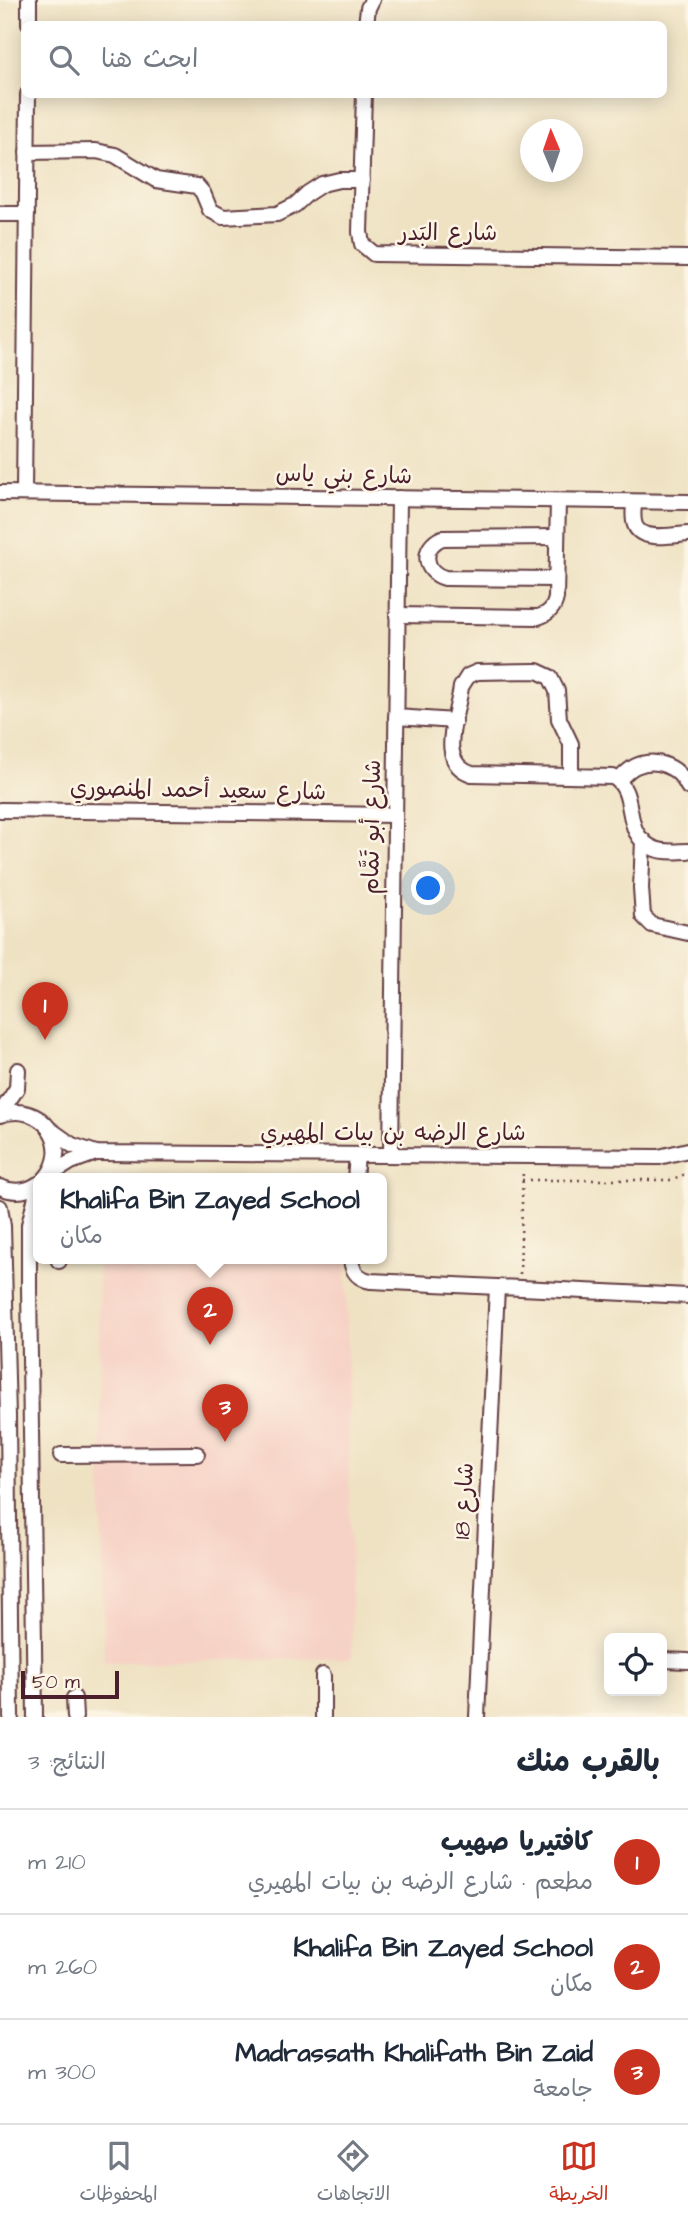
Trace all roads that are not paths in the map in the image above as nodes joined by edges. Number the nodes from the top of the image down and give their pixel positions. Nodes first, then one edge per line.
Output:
1 (29, 0) edge
2 (372, 0) edge
3 (29, 21) edge
4 (366, 21) edge
5 (28, 98) edge
6 (364, 98) edge
7 (27, 152) junction
8 (362, 180) junction
9 (0, 214) edge
10 (27, 214) junction
11 (688, 258) edge
12 (0, 493) edge
13 (24, 493) junction
14 (399, 498) junction
15 (558, 501) junction
16 (634, 502) junction
17 (688, 502) edge
18 (688, 534) edge
19 (557, 537) junction
20 (556, 579) junction
21 (397, 615) junction
22 (396, 717) junction
23 (455, 721) junction
24 (571, 775) junction
25 (619, 780) junction
26 (688, 787) edge
27 (0, 810) edge
28 (395, 815) junction
29 (643, 840) junction
30 (688, 851) edge
31 (688, 933) edge
32 (18, 1070) dead end
33 (17, 1088) junction
34 (0, 1115) edge
35 (38, 1117) junction
36 (51, 1130) junction
37 (688, 1150) edge
38 (96, 1153) junction
39 (357, 1155) junction
40 (391, 1155) junction
41 (48, 1173) edge
42 (56, 1173) edge
43 (356, 1173) edge
44 (33, 1186) edge
45 (0, 1187) edge
46 (0, 1207) edge
47 (33, 1213) edge
48 (29, 1225) junction
49 (33, 1233) edge
50 (353, 1264) edge
51 (497, 1287) junction
52 (688, 1296) edge
53 (4, 1420) edge
54 (197, 1454) dead end
55 (61, 1455) dead end
56 (4, 1457) edge
57 (667, 1660) edge
58 (688, 1661) edge
59 (323, 1675) dead end
60 (74, 1698) dead end
61 (11, 1717) edge
62 (35, 1717) edge
63 (75, 1717) edge
64 (323, 1717) edge
65 (477, 1717) edge

1 - 3 street
2 - 4 street
5 - 7 street
6 - 8 street, شارع البَدر
7 - 8 street
7 - 10 street
8 - 11 street, شارع البَدر
9 - 10 street
10 - 13 street
12 - 13 street, شارع بني ياس
13 - 14 street, شارع بني ياس
14 - 15 street, شارع بني ياس
14 - 21 street, شارع أبو تَمَّام
15 - 16 street, شارع بني ياس
15 - 19 street
16 - 17 street, شارع بني ياس
16 - 18 street
19 - 20 street
19 - 20 street
20 - 21 street
21 - 22 street, شارع أبو تَمَّام
22 - 23 street
22 - 28 street, شارع أبو تَمَّام
23 - 24 street
23 - 24 street
24 - 25 street
25 - 26 street
25 - 29 street
27 - 28 street, شارع سعيد أحمد المنصوري
28 - 40 street, شارع أبو تَمَّام
29 - 30 street
29 - 31 street
32 - 33 street
33 - 34 street
33 - 35 street, شارع الرضه بن بيات المهيري
34 - 35 street
35 - 36 street, شارع الرضه بن بيات المهيري
36 - 38 street, شارع الرضه بن بيات المهيري
36 - 41 street
37 - 40 street, شارع الرضه بن بيات المهيري
38 - 39 street, شارع الرضه بن بيات المهيري
38 - 42 street, شارع الرضه بن بيات المهيري
39 - 40 street, شارع الرضه بن بيات المهيري
39 - 43 street
44 - 45 street
46 - 53 street
47 - 48 street
48 - 49 street
48 - 62 street
50 - 51 street
51 - 52 street
51 - 65 street, شارع 18
53 - 56 street
54 - 55 street
56 - 61 street
57 - 58 street
59 - 64 street
60 - 63 street

